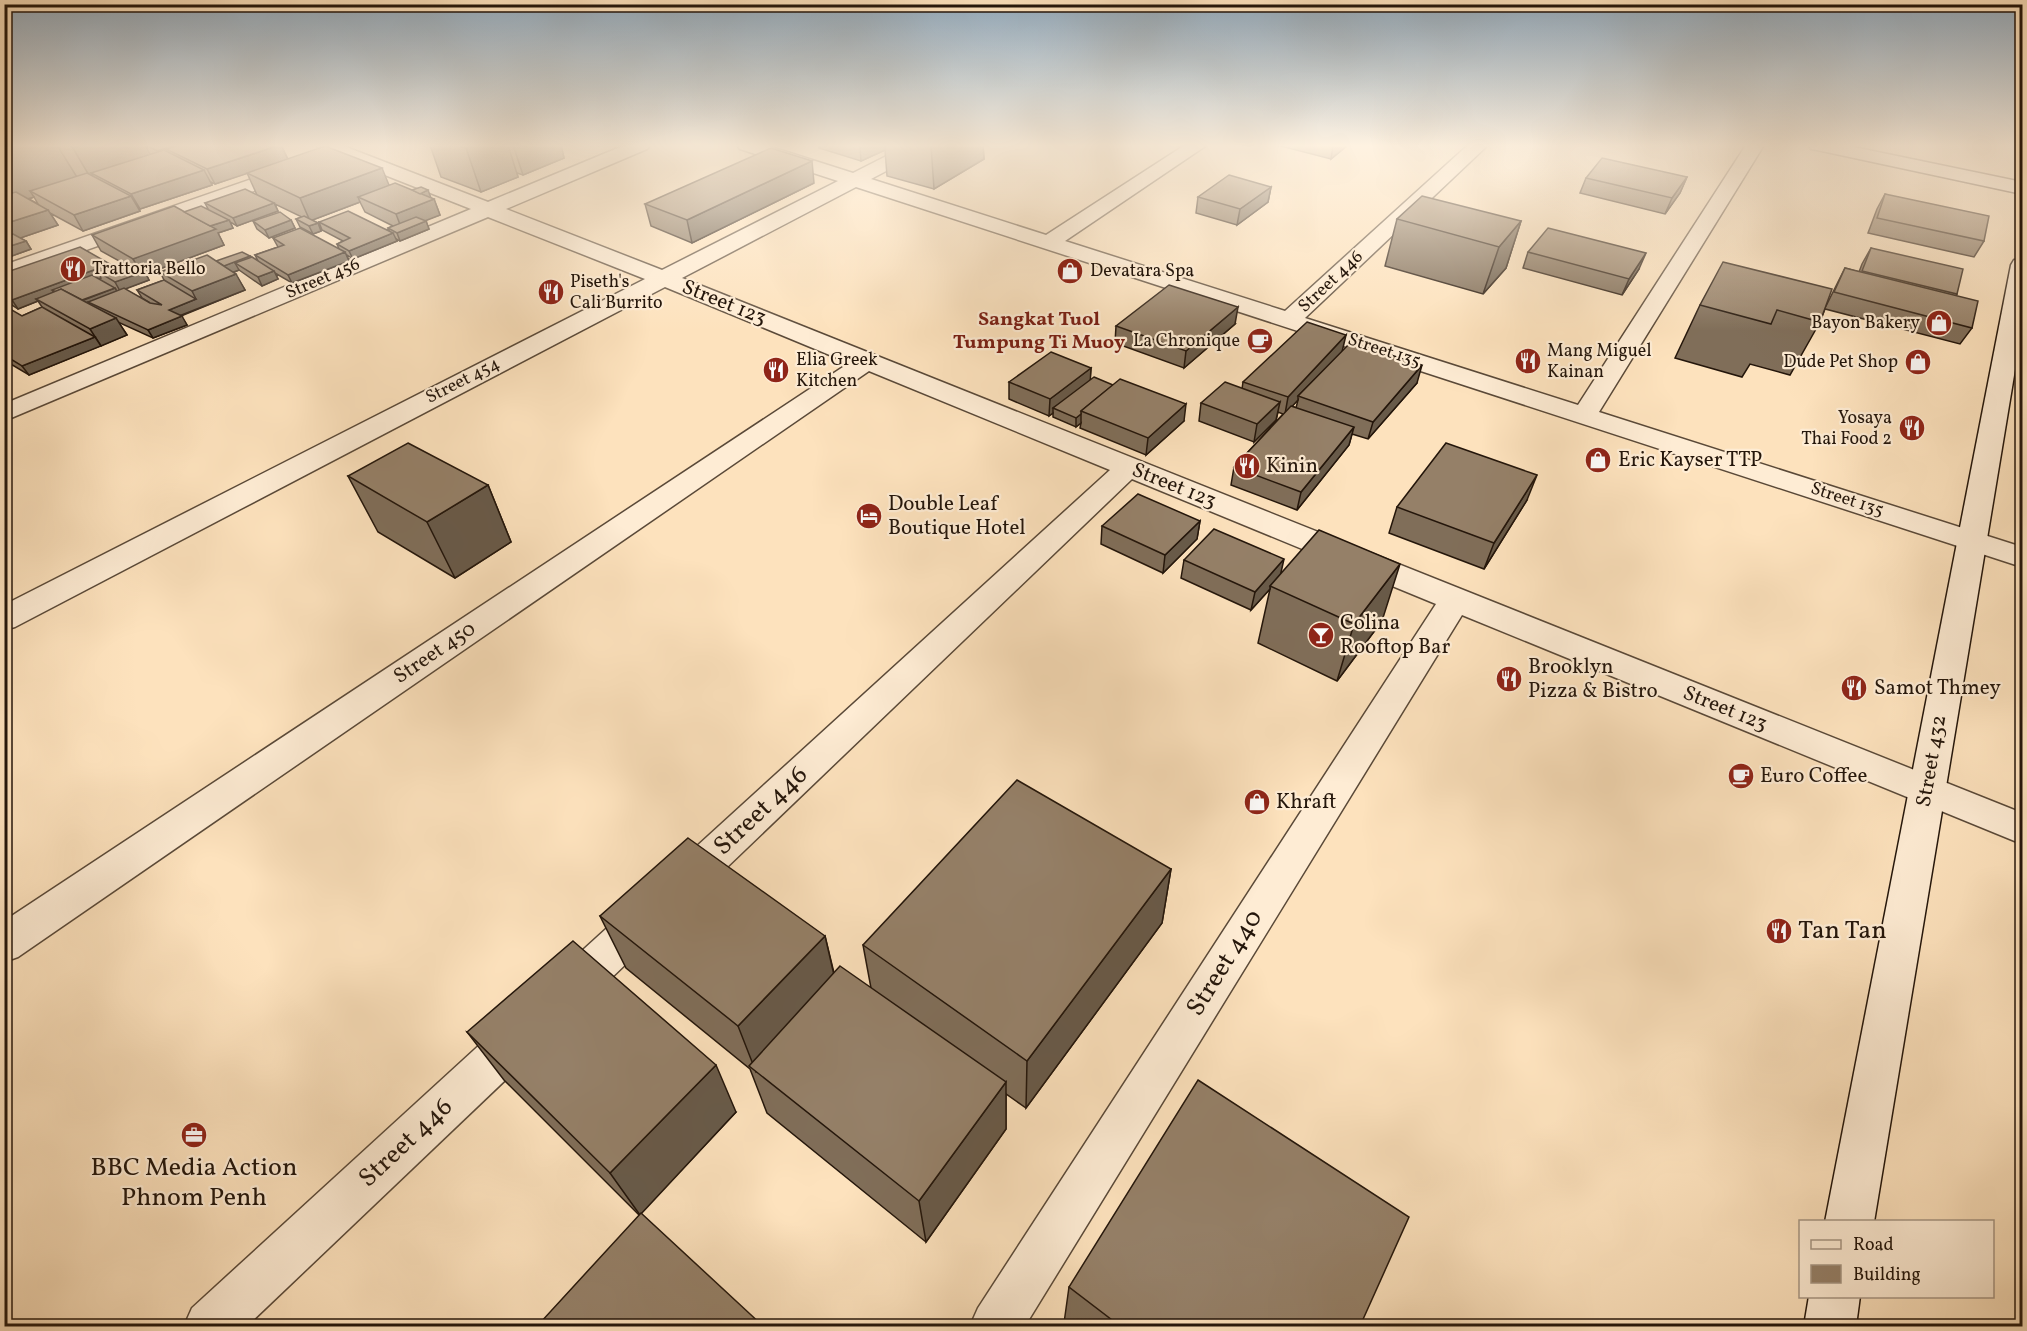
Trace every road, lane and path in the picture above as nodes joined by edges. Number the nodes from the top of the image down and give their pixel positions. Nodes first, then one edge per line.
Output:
1 (186, 207) edge
2 (485, 207) edge
3 (494, 207) edge
4 (801, 207) edge
5 (937, 207) edge
6 (1103, 207) edge
7 (1412, 207) edge
8 (1716, 207) edge
9 (490, 209) junction
10 (1048, 243) junction
11 (2022, 265) edge
12 (4, 273) edge
13 (662, 278) junction
14 (1289, 320) junction
15 (866, 362) junction
16 (4, 413) edge
17 (1584, 415) junction
18 (1128, 468) junction
19 (1972, 541) junction
20 (2022, 557) edge
21 (1455, 600) junction
22 (4, 619) edge
23 (1927, 790) junction
24 (2022, 829) edge
25 (4, 944) edge
26 (1849, 1220) edge
27 (1835, 1298) edge
28 (210, 1326) edge
29 (996, 1326) edge
30 (1830, 1326) edge

1 - 12 street
2 - 9 street, Street 123
3 - 9 street, Street 456
4 - 13 street, Street 454
5 - 10 street, Street 135
6 - 10 street
7 - 14 street, Street 446
8 - 17 street
9 - 13 street, Street 123
9 - 16 street, Street 456
10 - 14 street, Street 135
11 - 19 street, Street 432
13 - 15 street, Street 123
13 - 22 street, Street 454
14 - 17 street, Street 135
15 - 18 street, Street 123
15 - 25 street, Street 450
17 - 19 street, Street 135
18 - 21 street, Street 123
18 - 28 street, Street 446
19 - 20 street, Street 135
19 - 23 street, Street 432
21 - 23 street, Street 123
21 - 29 street, Street 440
23 - 24 street, Street 123
23 - 26 street, Street 432
27 - 30 street

